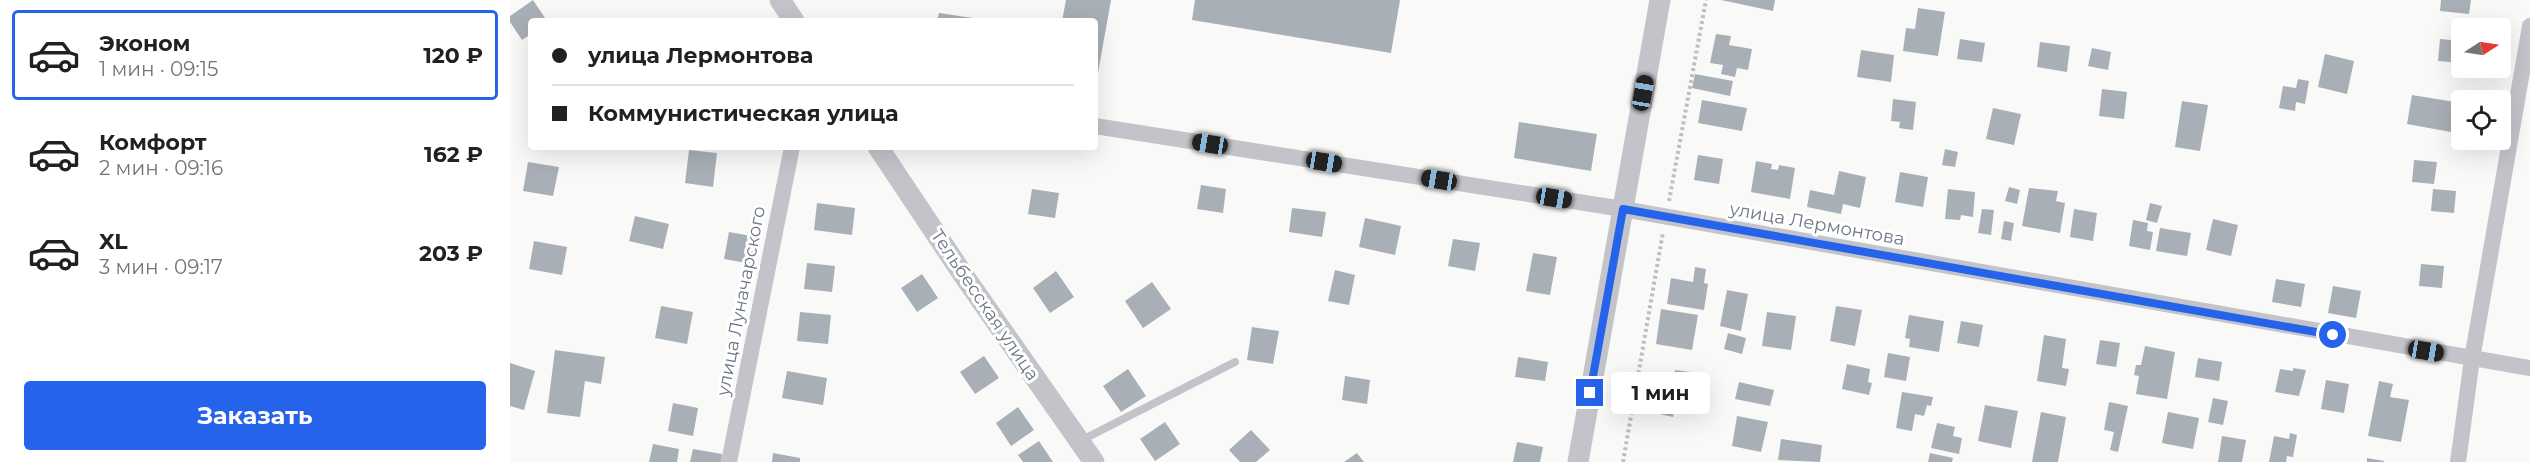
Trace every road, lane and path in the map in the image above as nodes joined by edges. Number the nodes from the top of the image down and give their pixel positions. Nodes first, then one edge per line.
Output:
1 (780, 0) edge
2 (1660, 0) edge
3 (792, 18) edge
4 (2530, 26) edge
5 (1098, 126) edge
6 (791, 150) edge
7 (880, 150) edge
8 (1623, 209) junction
9 (2472, 359) junction
10 (1234, 362) dead end
11 (2530, 368) edge
12 (1079, 441) junction
13 (729, 462) edge
14 (1094, 462) edge
15 (1578, 462) edge
16 (2458, 462) edge

1 - 3 street
2 - 8 street
4 - 9 street
5 - 8 street, улица Лермонтова
6 - 13 street, улица Луначарского
7 - 12 street, Тельбесская улица
8 - 9 street, улица Лермонтова
8 - 15 street
9 - 11 street, улица Лермонтова
9 - 16 street
10 - 12 lane
12 - 14 street, Тельбесская улица

